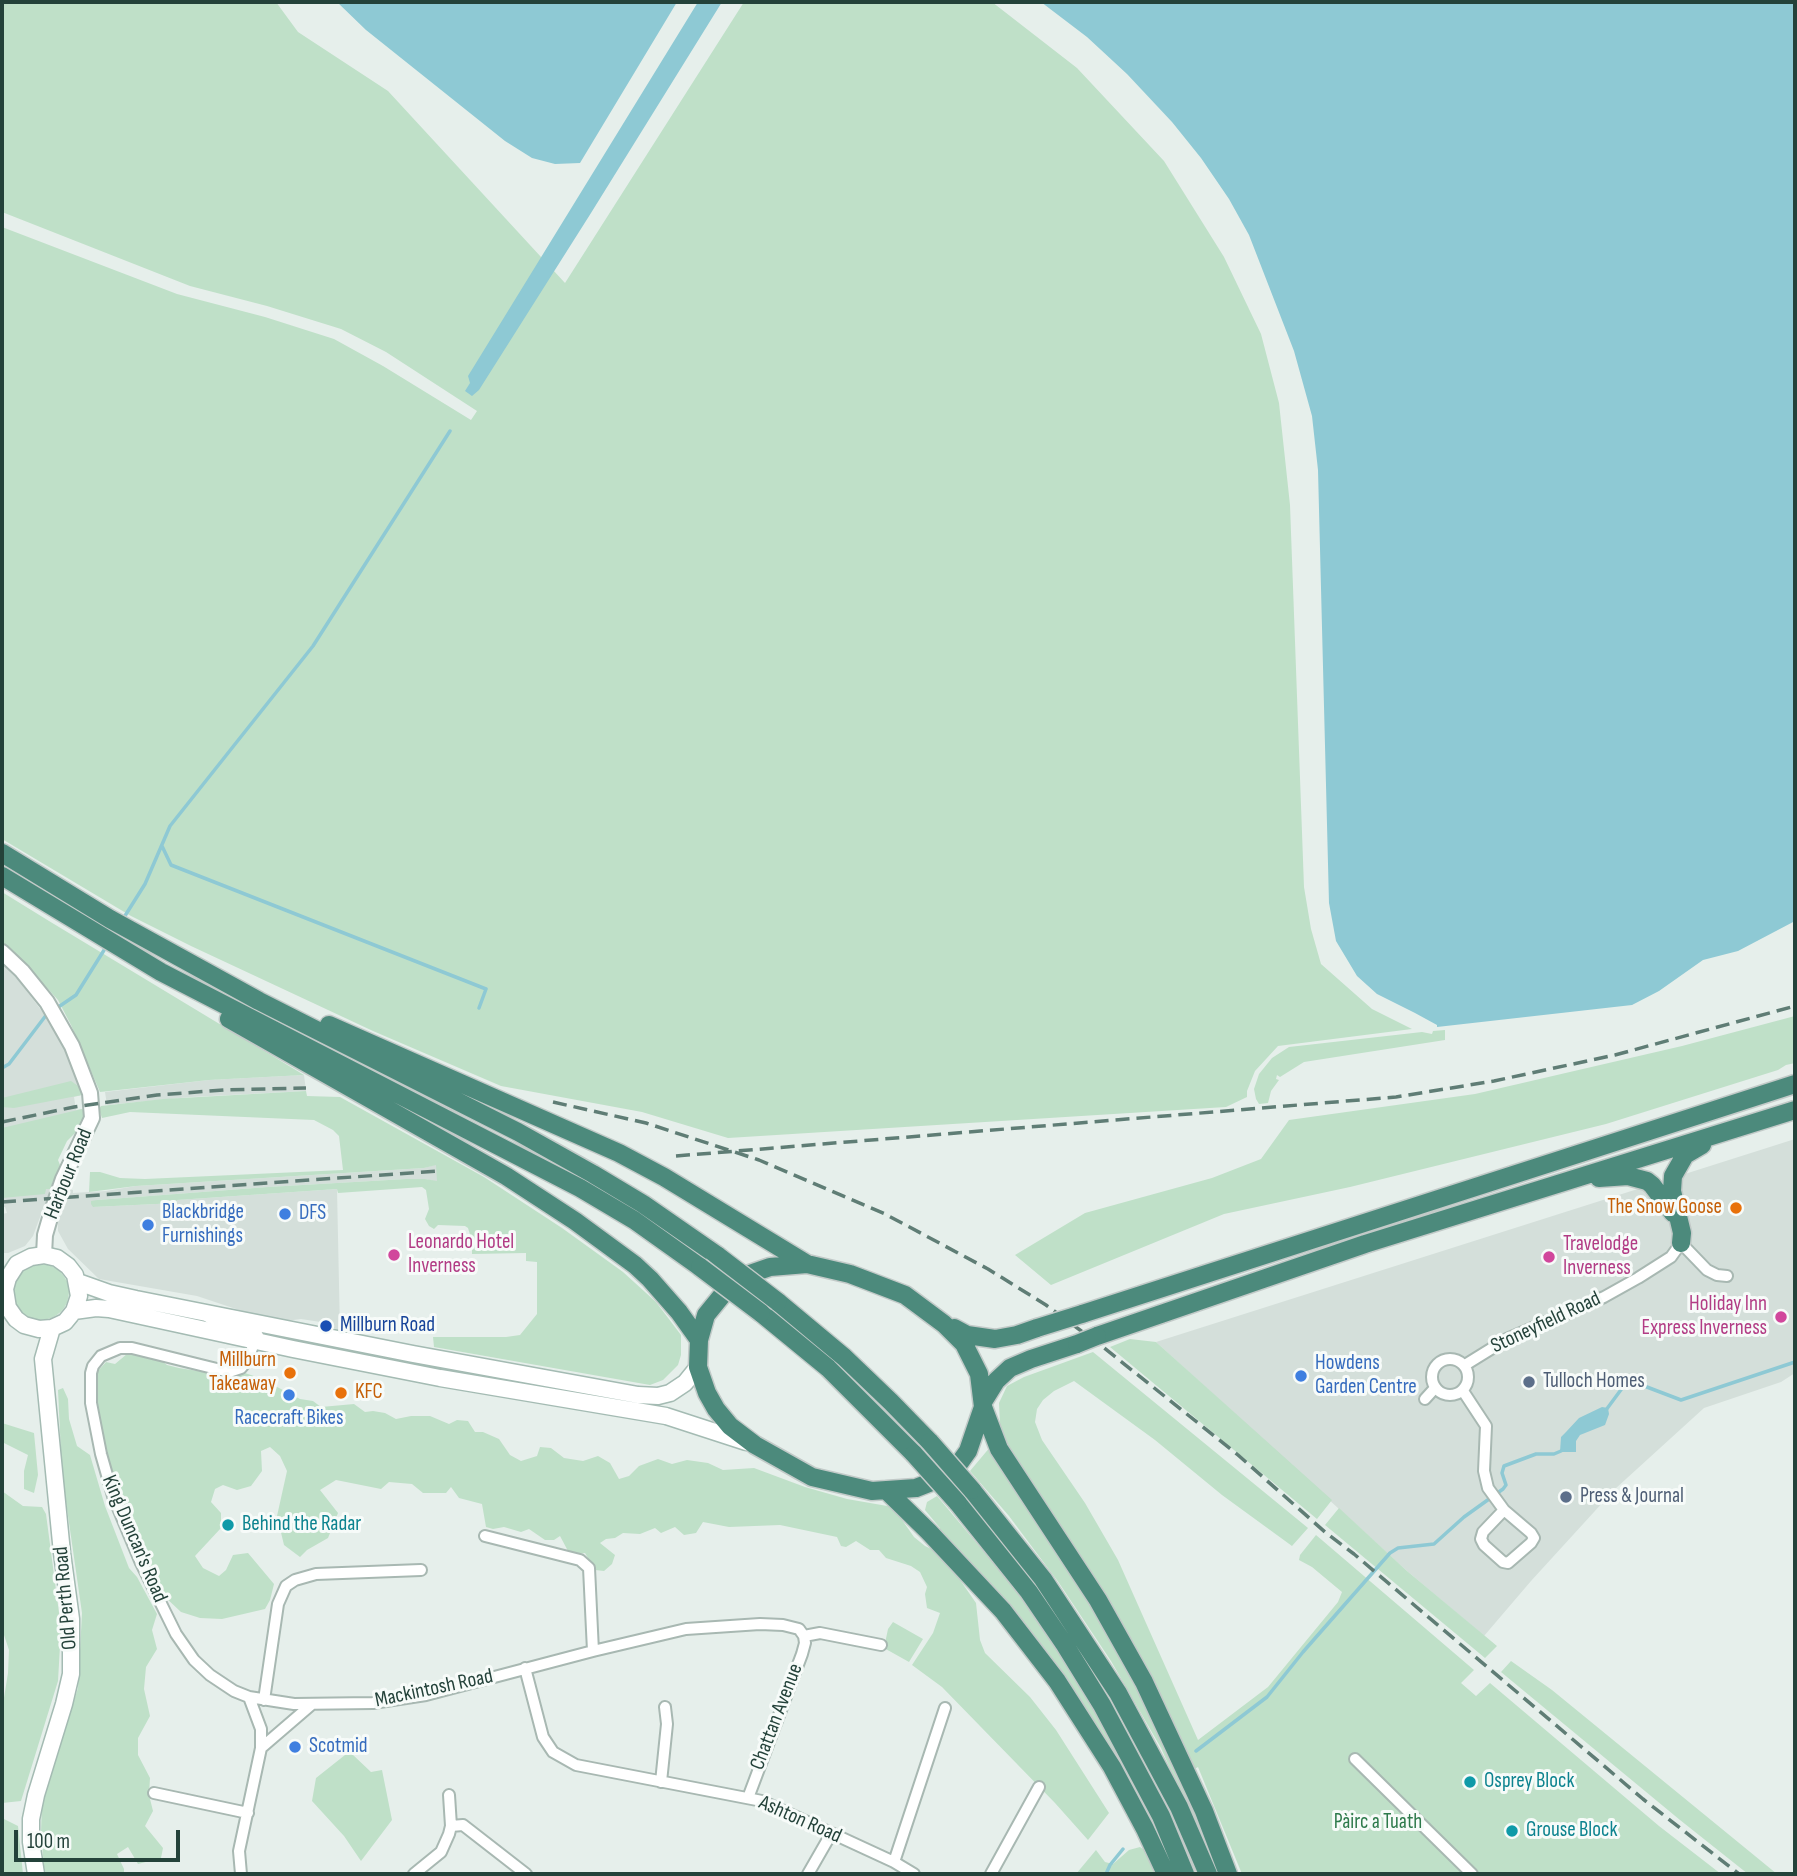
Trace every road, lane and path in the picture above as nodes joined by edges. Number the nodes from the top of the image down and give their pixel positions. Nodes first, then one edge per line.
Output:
1 (2, 853) edge
2 (2, 876) edge
3 (2, 952) edge
4 (161, 972) junction
5 (259, 1001) junction
6 (1795, 1084) edge
7 (1793, 1111) edge
8 (1520, 1195) junction
9 (1678, 1219) junction
10 (1681, 1243) junction
11 (44, 1255) junction
12 (9, 1264) edge
13 (807, 1264) junction
14 (1727, 1276) dead end
15 (78, 1282) junction
16 (5, 1304) edge
17 (74, 1311) junction
18 (205, 1312) junction
19 (944, 1324) junction
20 (24, 1325) junction
21 (52, 1328) junction
22 (699, 1340) junction
23 (255, 1341) junction
24 (43, 1359) junction
25 (1465, 1366) junction
26 (698, 1367) junction
27 (1435, 1388) junction
28 (1463, 1391) junction
29 (1425, 1399) dead end
30 (983, 1404) junction
31 (755, 1445) junction
32 (886, 1490) junction
33 (1497, 1501) junction
34 (485, 1536) dead end
35 (421, 1570) dead end
36 (804, 1636) junction
37 (881, 1645) dead end
38 (593, 1651) junction
39 (525, 1668) junction
40 (249, 1697) junction
41 (264, 1700) junction
42 (311, 1705) junction
43 (665, 1707) dead end
44 (945, 1708) dead end
45 (261, 1748) junction
46 (1355, 1759) dead end
47 (661, 1782) junction
48 (1039, 1787) dead end
49 (154, 1793) dead end
50 (449, 1795) dead end
51 (748, 1798) junction
52 (248, 1812) junction
53 (451, 1826) junction
54 (831, 1834) junction
55 (894, 1862) junction
56 (36, 1874) edge
57 (241, 1874) edge
58 (414, 1874) edge
59 (526, 1874) edge
60 (808, 1874) edge
61 (914, 1874) edge
62 (991, 1874) edge
63 (1166, 1874) edge
64 (1185, 1874) edge
65 (1208, 1874) edge
66 (1228, 1874) edge
67 (1472, 1874) edge

1 - 5 highway
2 - 4 highway
3 - 11 street, Harbour Road
4 - 22 highway
4 - 64 highway, bridge
5 - 13 highway
5 - 65 highway, bridge
6 - 19 highway, bridge
7 - 8 highway
7 - 9 highway
8 - 9 highway
8 - 30 highway, bridge
9 - 10 highway
10 - 14 street
10 - 25 street, Stoneyfield Road
11 - 12 main road
11 - 15 main road
12 - 16 main road
13 - 19 highway
13 - 22 highway
15 - 17 main road
15 - 18 main road
16 - 20 main road
17 - 21 main road
17 - 23 main road
18 - 23 street
18 - 26 main road
19 - 30 highway
20 - 21 main road
20 - 24 main road, Old Perth Road
21 - 24 main road, Old Perth Road
22 - 26 highway
23 - 31 main road
23 - 40 street, King Duncan's Road
24 - 56 main road, Old Perth Road
25 - 27 street
25 - 28 street
26 - 31 highway
27 - 28 street
27 - 29 street
28 - 33 street
30 - 32 highway
30 - 66 highway
31 - 32 highway
32 - 63 highway
33 - 33 street
34 - 38 street
35 - 41 street
36 - 37 street, Mackintosh Road
36 - 38 street, Mackintosh Road
36 - 51 street, Chattan Avenue
38 - 39 street, Mackintosh Road
39 - 42 street, Mackintosh Road
39 - 47 street, Ashton Road
40 - 41 street, King Duncan's Road
40 - 45 street
41 - 42 street, Mackintosh Road
42 - 45 street
43 - 47 street
44 - 55 street
45 - 52 street
46 - 67 street
47 - 51 street, Ashton Road
48 - 62 street
49 - 52 street
50 - 53 street
51 - 54 street, Ashton Road
52 - 57 street
53 - 58 street
53 - 59 street
54 - 55 street, Ashton Road
54 - 60 street
55 - 61 street, Ashton Road

